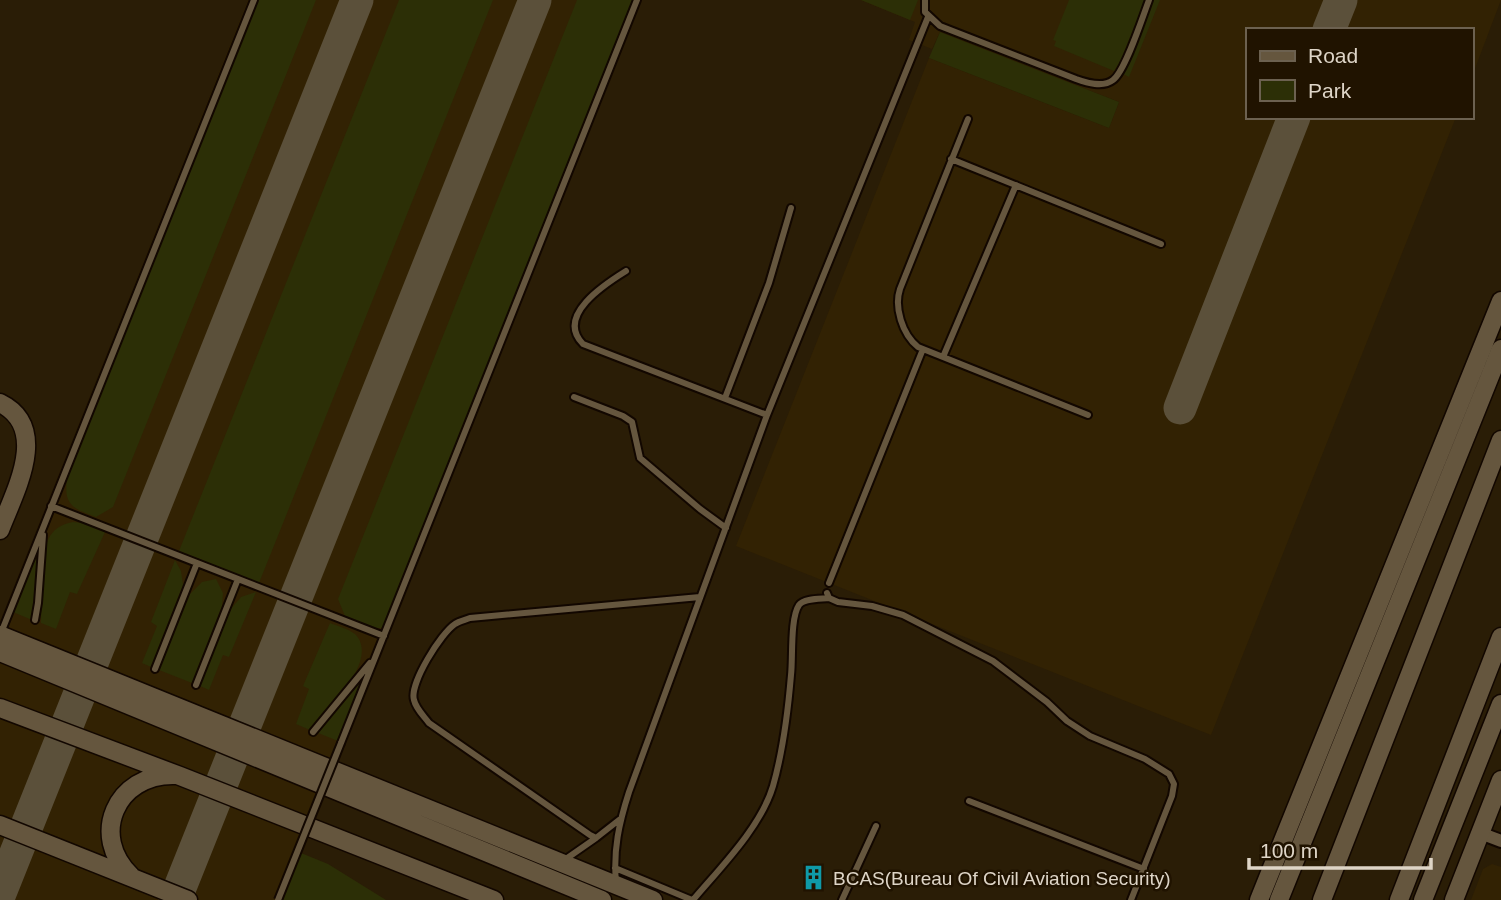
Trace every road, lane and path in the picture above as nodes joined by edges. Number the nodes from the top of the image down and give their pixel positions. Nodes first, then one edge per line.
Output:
1 (254, 0) edge
2 (638, 0) edge
3 (925, 0) edge
4 (1149, 0) edge
5 (928, 17) junction
6 (968, 119) dead end
7 (951, 159) junction
8 (1016, 186) junction
9 (791, 208) dead end
10 (1161, 244) dead end
11 (626, 271) dead end
12 (1501, 301) edge
13 (1497, 325) edge
14 (923, 349) junction
15 (1501, 349) edge
16 (943, 357) junction
17 (574, 397) dead end
18 (726, 398) junction
19 (0, 403) edge
20 (767, 415) junction
21 (1088, 415) dead end
22 (1501, 440) edge
23 (51, 506) junction
24 (43, 527) junction
25 (726, 528) junction
26 (0, 530) edge
27 (197, 563) junction
28 (238, 579) junction
29 (829, 583) dead end
30 (700, 597) junction
31 (35, 620) dead end
32 (0, 635) edge
33 (384, 636) junction
34 (1501, 638) edge
35 (0, 652) edge
36 (375, 657) junction
37 (156, 668) dead end
38 (196, 685) dead end
39 (1501, 704) edge
40 (0, 708) edge
41 (313, 732) dead end
42 (180, 776) junction
43 (1501, 780) edge
44 (969, 801) dead end
45 (1496, 810) edge
46 (620, 818) junction
47 (0, 825) edge
48 (876, 826) dead end
49 (1480, 833) junction
50 (596, 838) junction
51 (1501, 841) edge
52 (561, 863) junction
53 (1144, 869) junction
54 (615, 876) junction
55 (134, 878) junction
56 (188, 900) edge
57 (278, 900) edge
58 (494, 900) edge
59 (602, 900) edge
60 (653, 900) edge
61 (693, 900) edge
62 (842, 900) edge
63 (1131, 900) edge
64 (1259, 900) edge
65 (1279, 900) edge
66 (1322, 900) edge
67 (1399, 900) edge
68 (1423, 900) edge
69 (1454, 900) edge

1 - 23 lane
2 - 33 lane
3 - 5 lane
4 - 5 lane
5 - 20 lane
6 - 7 lane
7 - 8 lane
7 - 14 lane
8 - 10 lane
8 - 16 lane
9 - 18 lane
11 - 18 lane
12 - 13 street
13 - 64 street
14 - 16 lane
14 - 29 lane
15 - 65 street
16 - 21 lane
17 - 25 lane
18 - 20 lane
19 - 26 street
20 - 25 lane
22 - 66 street
23 - 24 lane
23 - 27 lane
24 - 31 lane
24 - 32 lane
25 - 30 lane
27 - 28 lane
27 - 37 lane
28 - 33 lane
28 - 38 lane
30 - 46 lane
30 - 50 lane
32 - 52 street
33 - 36 lane
34 - 67 street
35 - 59 street
36 - 41 lane
36 - 57 lane, bridge
39 - 68 street
40 - 42 street
42 - 55 street
42 - 58 street
43 - 45 street
44 - 53 lane
45 - 49 street
46 - 50 lane
46 - 54 lane
47 - 55 street
48 - 62 lane
49 - 51 street
49 - 69 street
50 - 52 lane
52 - 54 street
53 - 61 lane
53 - 63 lane
54 - 60 street
54 - 61 lane
55 - 56 street

